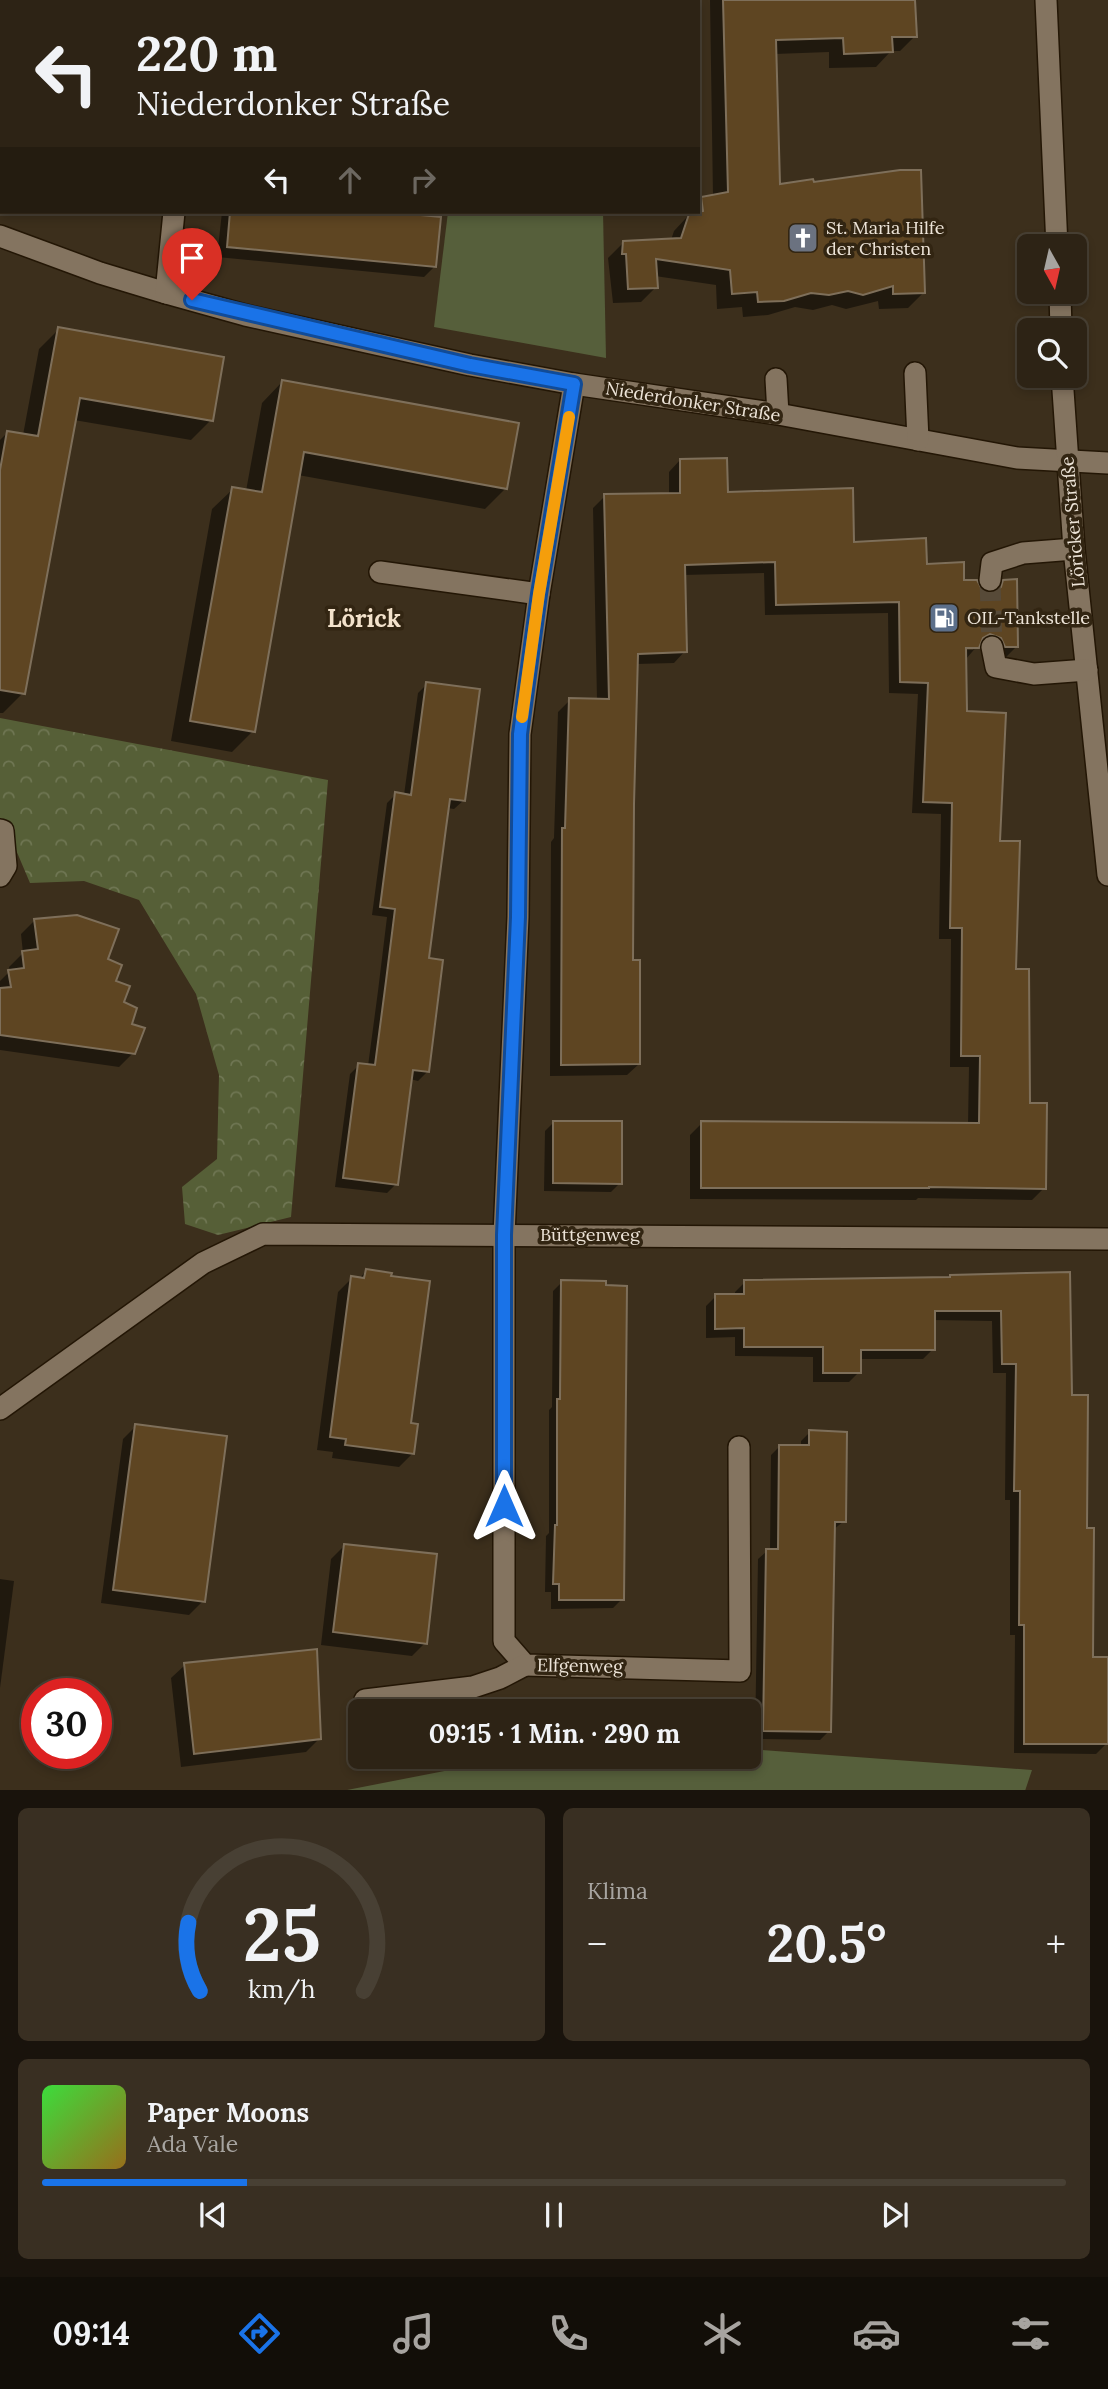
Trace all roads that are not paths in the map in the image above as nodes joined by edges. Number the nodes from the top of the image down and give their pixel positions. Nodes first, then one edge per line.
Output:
1 (1046, 0) edge
2 (174, 214) edge
3 (1057, 234) edge
4 (0, 236) edge
5 (166, 293) junction
6 (915, 373) dead end
7 (776, 379) dead end
8 (574, 384) junction
9 (1063, 388) edge
10 (778, 414) junction
11 (918, 440) junction
12 (1067, 461) junction
13 (1108, 463) edge
14 (1074, 548) junction
15 (380, 572) dead end
16 (990, 580) tunnel mouth
17 (539, 594) junction
18 (992, 647) tunnel mouth
19 (1087, 670) junction
20 (0, 830) edge
21 (0, 876) edge
22 (1108, 876) edge
23 (504, 1235) junction
24 (1108, 1239) edge
25 (0, 1409) edge
26 (739, 1447) dead end
27 (525, 1665) junction
28 (374, 1699) edge

1 - 3 street
2 - 5 street
4 - 5 street, Niederdonker Straße
5 - 8 street, Niederdonker Straße
6 - 11 street
7 - 10 street
8 - 10 street, Niederdonker Straße
8 - 17 street, Elfgenweg
9 - 12 street, Löricker Straße
10 - 11 street, Niederdonker Straße
11 - 12 street, Niederdonker Straße
12 - 13 street, Niederdonker Straße
12 - 14 street, Löricker Straße
14 - 16 street
14 - 19 street, Löricker Straße
15 - 17 street
17 - 23 street, Elfgenweg
18 - 19 street
19 - 22 street, Löricker Straße
20 - 21 street
23 - 24 street, Büttgenweg
23 - 25 street, Büttgenweg
23 - 27 street, Elfgenweg
26 - 27 street, Elfgenweg
27 - 28 street

